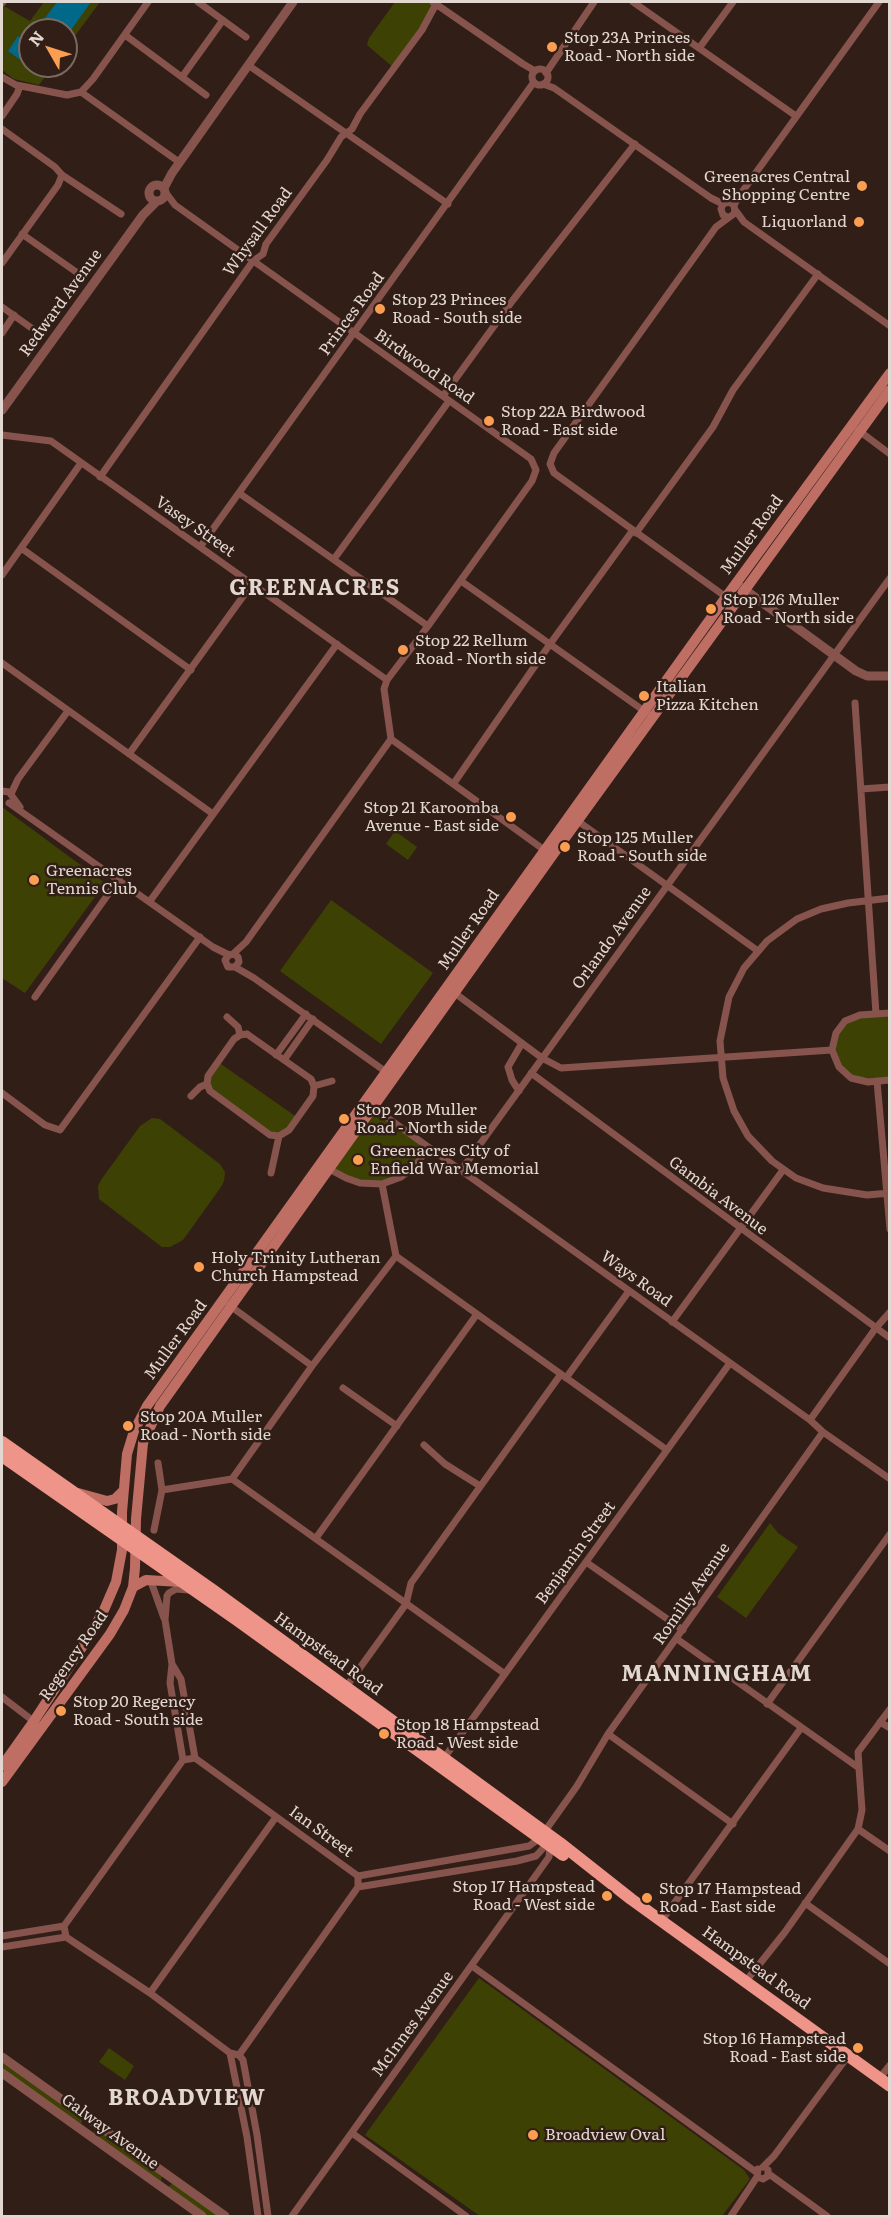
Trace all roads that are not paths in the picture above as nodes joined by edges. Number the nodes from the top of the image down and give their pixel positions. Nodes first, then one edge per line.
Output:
1 (148, 2) edge
2 (198, 2) edge
3 (293, 2) edge
4 (447, 2) edge
5 (594, 2) edge
6 (633, 2) edge
7 (733, 2) edge
8 (879, 2) edge
9 (435, 3) edge
10 (444, 9) junction
11 (224, 20) junction
12 (125, 35) junction
13 (246, 37) dead end
14 (700, 47) junction
15 (248, 65) junction
16 (2, 77) edge
17 (182, 77) junction
18 (540, 77) junction
19 (20, 86) junction
20 (81, 92) junction
21 (206, 94) dead end
22 (2, 116) edge
23 (796, 116) junction
24 (2, 129) edge
25 (347, 132) junction
26 (635, 144) junction
27 (179, 162) junction
28 (62, 175) junction
29 (159, 194) junction
30 (448, 204) junction
31 (728, 210) junction
32 (121, 214) dead end
33 (22, 234) junction
34 (253, 261) junction
35 (2, 263) edge
36 (79, 274) dead end
37 (818, 274) junction
38 (2, 307) edge
39 (14, 315) junction
40 (890, 326) edge
41 (37, 332) dead end
42 (2, 333) edge
43 (355, 334) junction
44 (890, 373) edge
45 (890, 390) edge
46 (446, 398) junction
47 (2, 410) edge
48 (855, 428) junction
49 (2, 430) edge
50 (2, 435) edge
51 (10, 437) junction
52 (890, 454) edge
53 (81, 463) junction
54 (100, 477) junction
55 (239, 493) junction
56 (635, 531) junction
57 (200, 547) junction
58 (21, 548) junction
59 (334, 559) junction
60 (2, 575) edge
61 (890, 578) edge
62 (461, 581) junction
63 (252, 584) junction
64 (740, 587) junction
65 (726, 597) junction
66 (428, 626) junction
67 (337, 644) junction
68 (550, 644) junction
69 (834, 655) junction
70 (2, 663) edge
71 (190, 670) junction
72 (890, 676) edge
73 (387, 680) junction
74 (855, 704) dead end
75 (68, 711) junction
76 (649, 714) junction
77 (391, 739) junction
78 (129, 754) junction
79 (454, 783) junction
80 (890, 787) edge
81 (861, 789) junction
82 (6, 797) edge
83 (213, 814) junction
84 (574, 818) junction
85 (549, 853) junction
86 (119, 879) junction
87 (667, 885) junction
88 (890, 898) edge
89 (867, 900) junction
90 (150, 902) junction
91 (200, 938) junction
92 (758, 951) junction
93 (233, 960) junction
94 (451, 991) junction
95 (35, 996) dead end
96 (890, 1013) edge
97 (306, 1014) junction
98 (876, 1014) junction
99 (227, 1017) dead end
100 (313, 1019) junction
101 (240, 1035) junction
102 (522, 1043) junction
103 (832, 1050) junction
104 (276, 1055) junction
105 (542, 1058) junction
106 (721, 1058) junction
107 (284, 1060) junction
108 (531, 1073) junction
109 (391, 1075) junction
110 (890, 1080) edge
111 (332, 1081) dead end
112 (877, 1081) junction
113 (207, 1084) junction
114 (314, 1086) junction
115 (519, 1090) junction
116 (2, 1093) edge
117 (191, 1096) dead end
118 (370, 1105) junction
119 (279, 1136) junction
120 (428, 1149) junction
121 (329, 1169) junction
122 (462, 1169) junction
123 (783, 1170) junction
124 (271, 1173) dead end
125 (382, 1185) junction
126 (888, 1193) edge
127 (890, 1228) edge
128 (741, 1230) junction
129 (396, 1256) junction
130 (629, 1291) junction
131 (227, 1303) junction
132 (890, 1312) edge
133 (477, 1314) junction
134 (672, 1322) junction
135 (875, 1329) junction
136 (890, 1338) edge
137 (730, 1363) junction
138 (312, 1366) junction
139 (564, 1376) junction
140 (343, 1388) dead end
141 (810, 1419) junction
142 (397, 1426) junction
143 (823, 1432) junction
144 (2, 1442) edge
145 (424, 1445) dead end
146 (667, 1450) junction
147 (2, 1456) edge
148 (158, 1463) dead end
149 (232, 1479) junction
150 (890, 1479) edge
151 (480, 1486) junction
152 (70, 1490) junction
153 (124, 1490) junction
154 (162, 1490) junction
155 (122, 1525) junction
156 (154, 1530) dead end
157 (890, 1534) edge
158 (136, 1535) junction
159 (316, 1538) junction
160 (122, 1539) junction
161 (136, 1549) junction
162 (586, 1562) junction
163 (150, 1579) junction
164 (181, 1582) junction
165 (133, 1587) junction
166 (195, 1591) junction
167 (406, 1604) junction
168 (165, 1620) junction
169 (683, 1630) junction
170 (676, 1639) junction
171 (172, 1664) junction
172 (506, 1674) junction
173 (343, 1691) junction
174 (2, 1697) edge
175 (766, 1704) junction
176 (890, 1709) edge
177 (880, 1722) junction
178 (38, 1724) junction
179 (801, 1728) junction
180 (890, 1728) edge
181 (608, 1734) junction
182 (195, 1758) junction
183 (183, 1760) junction
184 (442, 1762) junction
185 (2, 1766) edge
186 (859, 1768) junction
187 (2, 1782) edge
188 (276, 1817) junction
189 (733, 1824) junction
190 (858, 1829) junction
191 (548, 1840) junction
192 (890, 1851) edge
193 (358, 1876) junction
194 (358, 1887) junction
195 (805, 1903) junction
196 (662, 1920) junction
197 (64, 1926) junction
198 (2, 1936) edge
199 (66, 1936) junction
200 (2, 1947) edge
201 (890, 1964) edge
202 (472, 1965) junction
203 (746, 1982) junction
204 (150, 1993) junction
205 (230, 2053) junction
206 (239, 2055) junction
207 (2, 2056) edge
208 (848, 2056) junction
209 (890, 2065) edge
210 (2, 2073) edge
211 (884, 2082) edge
212 (352, 2133) junction
213 (762, 2173) junction
214 (269, 2216) edge
215 (202, 2217) edge
216 (225, 2217) edge
217 (258, 2217) edge
218 (292, 2217) edge
219 (466, 2217) edge
220 (731, 2217) edge
221 (827, 2217) edge

1 - 12 street
2 - 11 street
3 - 15 street, Redward Avenue
4 - 10 street
5 - 18 street, Princes Road
6 - 14 street
7 - 14 street
8 - 23 street
9 - 10 street
9 - 25 street, Whysall Road
10 - 18 street
11 - 13 street
11 - 17 street
12 - 17 street
12 - 20 street
14 - 23 street
15 - 25 street
15 - 27 street, Redward Avenue
16 - 19 street
17 - 21 street
18 - 26 street
18 - 30 street, Princes Road
19 - 20 street
19 - 22 street
20 - 27 street
23 - 31 street
24 - 28 street
25 - 30 street
25 - 34 street, Whysall Road
26 - 31 street
26 - 46 street
27 - 29 street, Redward Avenue
28 - 32 street
28 - 33 street
29 - 34 street, Birdwood Road
29 - 47 street, Redward Avenue
30 - 43 street, Princes Road
31 - 37 street
31 - 56 street
33 - 35 street
33 - 36 street
34 - 43 street, Birdwood Road
34 - 54 street, Whysall Road
37 - 40 street
37 - 56 street
38 - 39 street
39 - 41 street
39 - 42 street
43 - 46 street, Birdwood Road
43 - 55 street, Princes Road
44 - 48 main road, Muller Road
45 - 48 main road, Muller Road
46 - 59 street
46 - 62 street, Birdwood Road
48 - 52 street
48 - 64 main road, Muller Road
49 - 51 street
50 - 51 street, Vasey Street
51 - 53 street, Vasey Street
53 - 54 street, Vasey Street
53 - 58 street
54 - 57 street, Vasey Street
55 - 57 street, Princes Road
55 - 59 street
56 - 65 street
56 - 68 street
57 - 63 street, Vasey Street
58 - 60 street
58 - 71 street
59 - 66 street
61 - 69 street, Orlando Avenue
62 - 66 street
62 - 68 street
63 - 67 street, Vasey Street
63 - 71 street
64 - 65 main road, Muller Road
64 - 69 street
64 - 76 main road, Muller Road
65 - 76 main road, Muller Road
66 - 73 street
67 - 73 street, Vasey Street
67 - 83 street
68 - 76 street
68 - 79 street
69 - 72 street
69 - 87 street, Orlando Avenue
70 - 75 street
71 - 78 street
73 - 77 street
74 - 81 street
75 - 78 street
75 - 82 street
76 - 84 main road, Muller Road
77 - 79 street
77 - 93 street
78 - 83 street
79 - 85 street
80 - 81 street
81 - 89 street
82 - 86 street
83 - 90 street
84 - 85 main road, Muller Road
84 - 87 street
85 - 94 main road, Muller Road
86 - 90 street
86 - 95 street
87 - 92 street
87 - 105 street, Orlando Avenue
88 - 89 street
89 - 92 street
89 - 98 street
90 - 91 street
91 - 93 street
91 - 116 street
92 - 106 street
93 - 97 street
94 - 102 street
94 - 109 main road, Muller Road
96 - 98 street
97 - 100 street
97 - 104 street
98 - 103 street
99 - 101 street
100 - 107 street
100 - 109 street
101 - 104 street
101 - 113 street
102 - 105 street
102 - 115 street
103 - 106 street
103 - 112 street
104 - 107 street
105 - 106 street
105 - 108 street, Orlando Avenue
106 - 123 street
107 - 114 street
108 - 115 street, Orlando Avenue
108 - 128 street, Gambia Avenue
109 - 118 main road, Muller Road
110 - 112 street
111 - 114 street
112 - 126 street
113 - 117 street
113 - 119 street
114 - 119 street
115 - 122 street, Orlando Avenue
118 - 120 street, Ways Road
118 - 121 main road, Muller Road
118 - 131 main road, Muller Road
119 - 124 street
120 - 122 street, Ways Road
120 - 125 street
121 - 125 street
121 - 131 main road, Muller Road
122 - 130 street, Ways Road
123 - 126 street
123 - 128 street
125 - 129 street
126 - 127 street
128 - 134 street
128 - 135 street, Gambia Avenue
129 - 133 street
129 - 138 street
130 - 134 street, Ways Road
130 - 139 street
131 - 138 street
131 - 153 main road, Muller Road
131 - 158 main road, Muller Road
132 - 135 street
133 - 139 street
133 - 142 street
134 - 137 street, Ways Road
135 - 136 street, Gambia Avenue
135 - 141 street
137 - 141 street, Ways Road
137 - 146 street, Benjamin Street
138 - 149 street
139 - 146 street
139 - 151 street
140 - 142 street
141 - 143 street, Ways Road
142 - 159 street
143 - 150 street, Ways Road
143 - 169 street, Romilly Avenue
144 - 152 highway, Hampstead Road
145 - 151 street
146 - 162 street, Benjamin Street
147 - 160 highway, Hampstead Road
148 - 154 street
149 - 154 street
149 - 159 street
151 - 167 street
152 - 153 main road
152 - 155 highway, Hampstead Road
153 - 155 main road, Muller Road
154 - 156 street
155 - 158 highway, Hampstead Road
155 - 160 main road, Regency Road
157 - 175 street
158 - 161 main road, Regency Road
158 - 173 highway, Hampstead Road
159 - 167 street
160 - 161 highway, Hampstead Road
160 - 178 main road, Regency Road
161 - 164 highway, Hampstead Road
161 - 165 main road, Regency Road
162 - 169 street
162 - 172 street, Benjamin Street
163 - 164 main road
163 - 165 main road
163 - 168 street
164 - 166 highway, Hampstead Road
165 - 178 main road, Regency Road
166 - 168 street
166 - 173 highway, Hampstead Road
167 - 172 street
167 - 173 street
168 - 171 street
169 - 170 street, Romilly Avenue
170 - 175 street
170 - 181 street, Romilly Avenue
171 - 182 street
171 - 183 street
172 - 184 street, Benjamin Street
173 - 184 highway, Hampstead Road
174 - 178 street
175 - 179 street
176 - 177 street
177 - 180 street
177 - 186 street
178 - 185 main road, Regency Road
178 - 187 main road, Regency Road
179 - 186 street
179 - 189 street
181 - 189 street
181 - 191 street, Romilly Avenue
182 - 183 street
182 - 188 street, Ian Street
183 - 197 street
184 - 191 highway, Hampstead Road
186 - 190 street
188 - 193 street, Ian Street
188 - 204 street
189 - 196 street
190 - 192 street
190 - 195 street
191 - 193 street, Ian Street
191 - 194 street
191 - 196 highway, Hampstead Road
191 - 202 street, McInnes Avenue
193 - 194 street
194 - 206 street
195 - 201 street
195 - 203 street
196 - 203 highway, Hampstead Road
197 - 198 street
197 - 199 street
199 - 200 street
199 - 204 street
202 - 212 street, McInnes Avenue
202 - 213 street
203 - 208 highway, Hampstead Road
204 - 205 street
205 - 206 street
205 - 217 street
206 - 214 street
207 - 216 street, Galway Avenue
208 - 211 highway, Hampstead Road
208 - 213 street
209 - 211 street
210 - 215 street, Galway Avenue
212 - 218 street, McInnes Avenue
212 - 219 street
213 - 220 street
213 - 221 street

